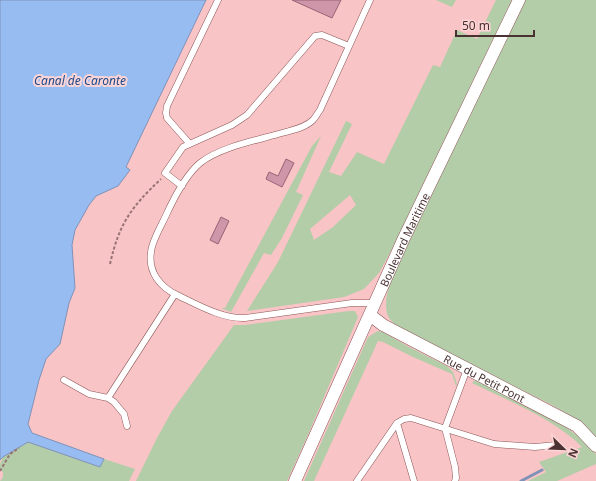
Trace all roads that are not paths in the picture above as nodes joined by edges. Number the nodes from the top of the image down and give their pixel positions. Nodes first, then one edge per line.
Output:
1 (218, 0) edge
2 (370, 0) edge
3 (518, 0) edge
4 (349, 46) junction
5 (189, 143) junction
6 (182, 186) junction
7 (175, 294) junction
8 (375, 303) junction
9 (370, 315) junction
10 (468, 369) junction
11 (64, 380) dead end
12 (108, 398) junction
13 (397, 423) junction
14 (127, 426) dead end
15 (445, 428) junction
16 (556, 445) dead end
17 (596, 446) edge
18 (295, 481) edge
19 (356, 481) edge
20 (414, 481) edge
21 (455, 481) edge

1 - 5 lane
2 - 4 lane
3 - 8 street, Boulevard Maritime
4 - 5 lane
4 - 6 lane
5 - 6 lane
6 - 7 lane
7 - 8 lane
7 - 12 lane
8 - 9 street, Boulevard Maritime
9 - 10 street, Rue du Petit Pont
9 - 18 street, Boulevard Maritime
10 - 15 lane
10 - 17 street, Rue du Petit Pont
11 - 12 lane
12 - 14 lane
13 - 15 lane
13 - 19 lane
13 - 20 lane
15 - 16 lane
15 - 21 lane

